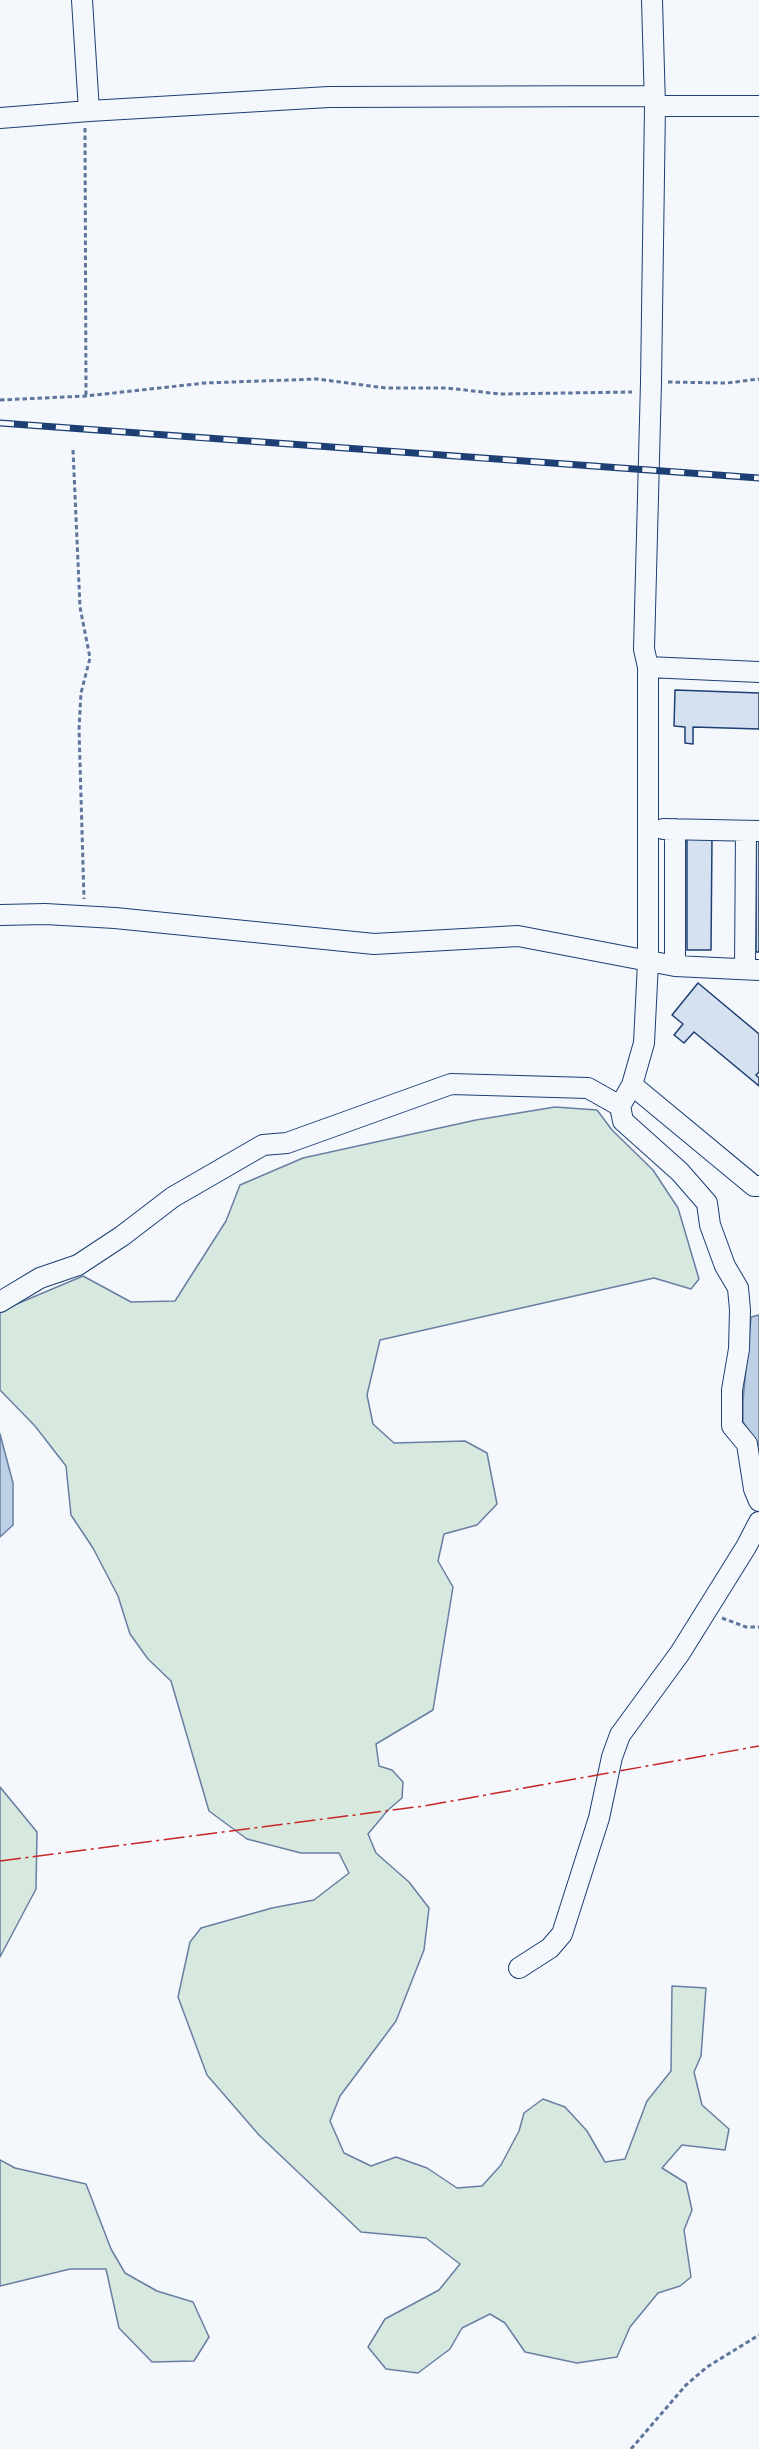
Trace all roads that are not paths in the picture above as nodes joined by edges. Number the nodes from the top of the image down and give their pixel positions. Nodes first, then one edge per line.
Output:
1 (82, 0) edge
2 (652, 0) edge
3 (654, 101) junction
4 (759, 106) edge
5 (87, 112) junction
6 (0, 118) edge
7 (648, 667) junction
8 (759, 672) edge
9 (648, 829) junction
10 (675, 829) junction
11 (753, 831) edge
12 (0, 915) edge
13 (648, 962) junction
14 (675, 966) junction
15 (752, 969) edge
16 (632, 1085) junction
17 (620, 1106) junction
18 (759, 1186) edge
19 (0, 1302) edge
20 (759, 1501) edge
21 (759, 1522) edge
22 (519, 1968) dead end

1 - 5 street
2 - 3 street
3 - 4 street
3 - 5 street
3 - 7 street
5 - 6 street
7 - 8 street
7 - 9 street
9 - 10 street
9 - 13 street
10 - 11 street
10 - 14 street
11 - 15 street
12 - 13 street
13 - 14 street
13 - 16 street
14 - 15 street
16 - 17 street
16 - 18 street
17 - 19 street
17 - 20 street
21 - 22 street

